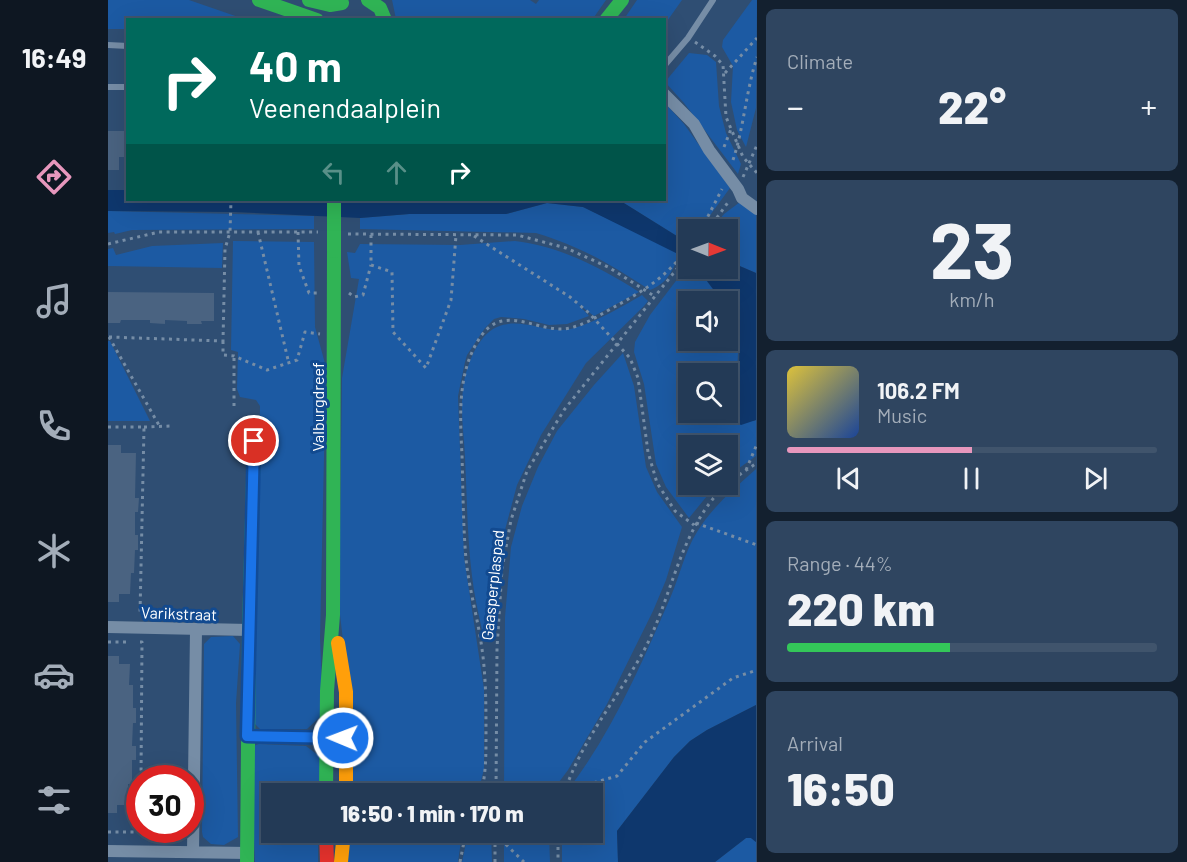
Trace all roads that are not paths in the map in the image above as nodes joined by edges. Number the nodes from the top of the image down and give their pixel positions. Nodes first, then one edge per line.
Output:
1 (258, 0) edge
2 (309, 0) edge
3 (368, 0) edge
4 (621, 0) edge
5 (713, 0) edge
6 (345, 2) edge
7 (384, 10) edge
8 (311, 18) edge
9 (331, 18) edge
10 (608, 18) edge
11 (108, 45) edge
12 (126, 46) edge
13 (666, 64) edge
14 (108, 87) edge
15 (126, 87) edge
16 (666, 96) edge
17 (334, 201) edge
18 (756, 209) edge
19 (254, 441) dead end
20 (333, 615) junction
21 (108, 627) edge
22 (196, 630) junction
23 (249, 630) junction
24 (247, 736) junction
25 (327, 738) junction
26 (347, 738) junction
27 (326, 783) edge
28 (346, 783) edge
29 (326, 843) edge
30 (343, 843) edge
31 (108, 851) edge
32 (193, 852) junction
33 (248, 858) edge
34 (327, 862) edge
35 (340, 862) edge

1 - 8 street
2 - 6 street
3 - 7 street
4 - 10 street
5 - 13 lane
6 - 9 street
11 - 12 lane
14 - 15 lane
16 - 18 street
17 - 20 street, Valburgdreef, bridge
19 - 23 street
20 - 25 street, Valburgdreef
20 - 26 street, Valburgdreef
21 - 22 street, Varikstraat
22 - 23 street, Varikstraat
22 - 32 street
23 - 24 street
24 - 25 street
24 - 33 street
25 - 26 street
25 - 27 street, Valburgdreef
26 - 28 street, Valburgdreef
29 - 34 street
30 - 35 street
31 - 32 street
32 - 33 street

